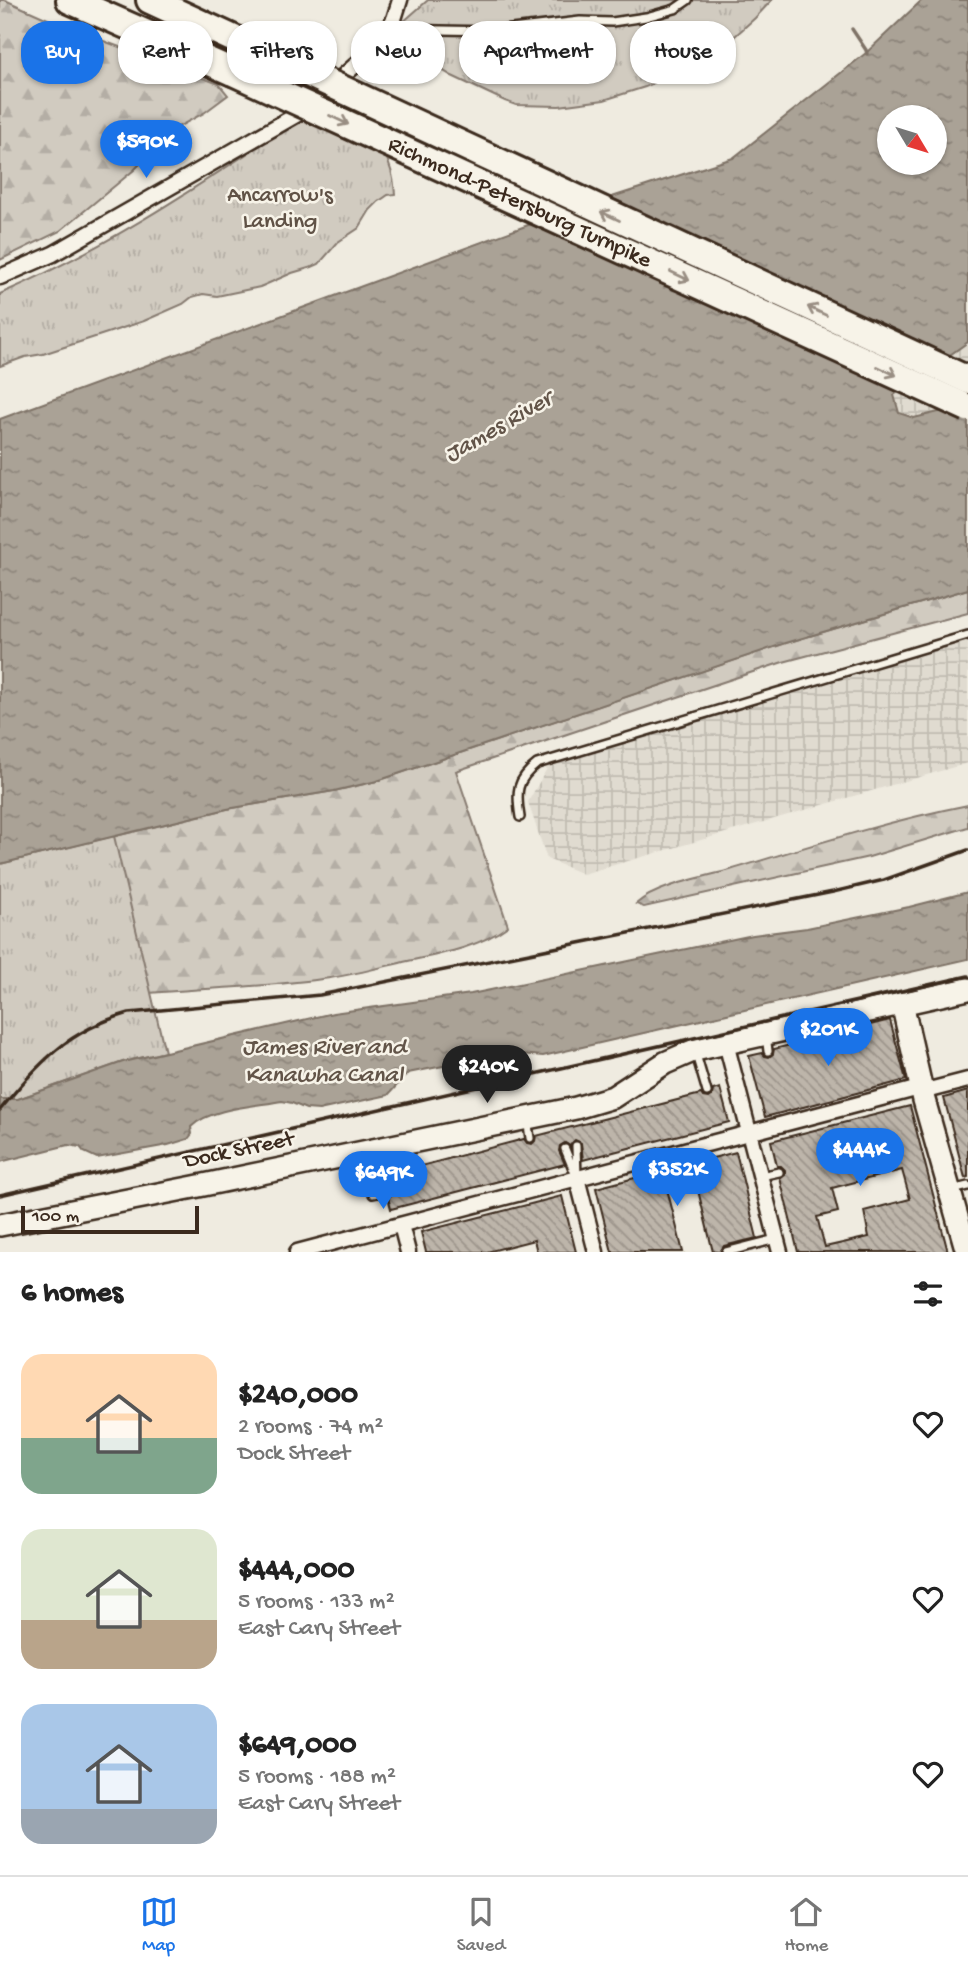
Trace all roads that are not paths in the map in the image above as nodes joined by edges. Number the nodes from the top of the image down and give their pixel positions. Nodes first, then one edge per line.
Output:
1 (70, 0) edge
2 (150, 0) edge
3 (157, 0) edge
4 (688, 0) edge
5 (399, 3) edge
6 (189, 18) junction
7 (391, 21) edge
8 (445, 30) edge
9 (351, 69) edge
10 (0, 277) edge
11 (968, 380) edge
12 (968, 408) edge
13 (968, 635) edge
14 (520, 817) dead end
15 (968, 989) edge
16 (902, 1003) junction
17 (726, 1044) junction
18 (695, 1050) junction
19 (968, 1080) edge
20 (922, 1089) junction
21 (707, 1092) dead end
22 (750, 1132) junction
23 (576, 1146) dead end
24 (565, 1149) dead end
25 (363, 1152) junction
26 (779, 1172) dead end
27 (761, 1176) junction
28 (577, 1178) junction
29 (959, 1188) edge
30 (387, 1191) dead end
31 (0, 1225) edge
32 (401, 1225) junction
33 (778, 1245) edge
34 (297, 1252) edge
35 (408, 1252) edge
36 (596, 1252) edge
37 (726, 1252) edge
38 (967, 1252) edge

1 -> 12 highway, Richmond-Petersburg Turnpike, bridge
2 - 6 highway, Richmond-Petersburg Turnpike
3 - 6 highway
4 - 8 lane
5 - 7 street
11 -> 6 highway, Richmond-Petersburg Turnpike, bridge
9 - 10 street
13 - 14 lane
15 - 16 main road, Dock Street
16 - 17 main road, Dock Street
16 - 20 main road
17 - 18 main road, Dock Street
17 - 22 street
18 - 21 lane
18 - 25 main road, Dock Street
19 - 20 street
20 - 22 street
20 - 29 main road
22 - 27 street
22 - 28 street
23 - 28 lane
24 - 28 lane
25 - 30 lane
25 - 31 main road, Dock Street
26 - 27 lane
27 - 33 street
28 - 32 street
28 - 36 street
29 - 38 main road
32 - 34 street
32 - 35 street
33 - 37 lane

